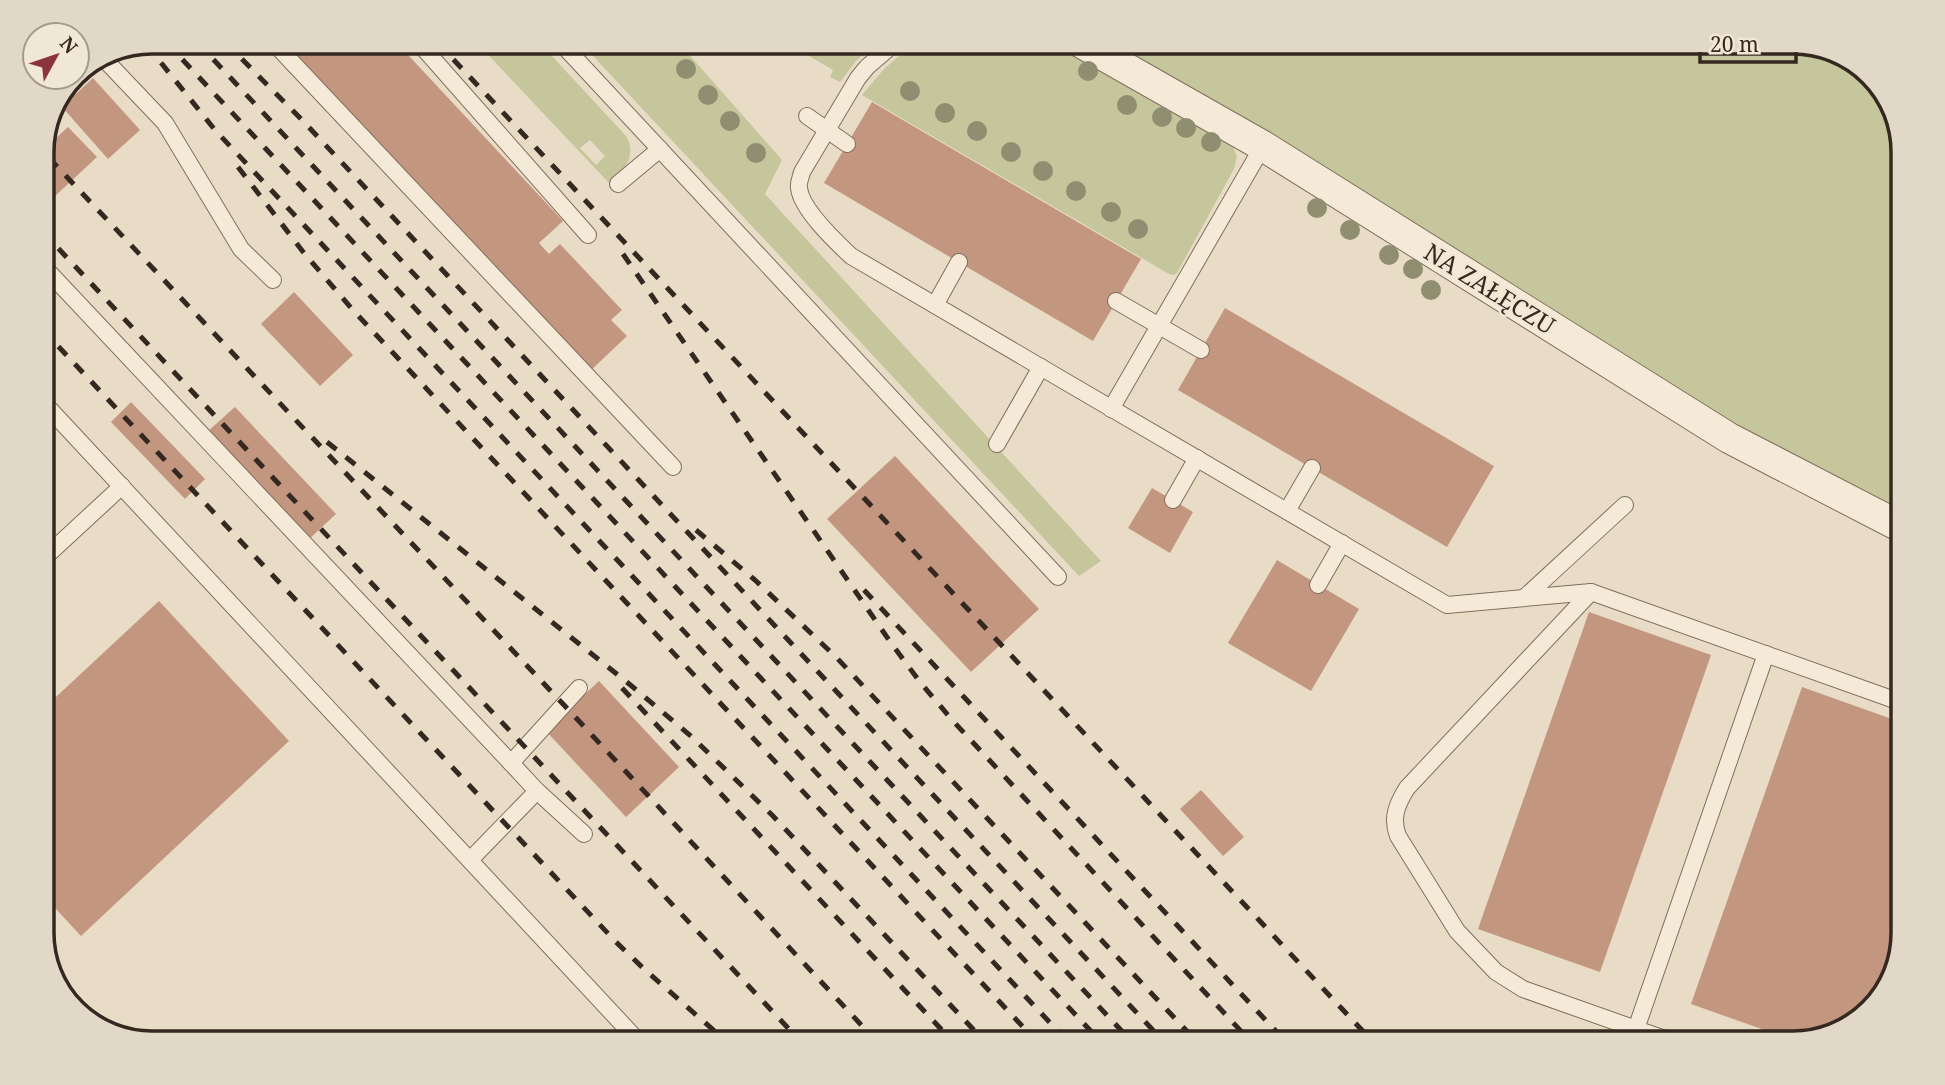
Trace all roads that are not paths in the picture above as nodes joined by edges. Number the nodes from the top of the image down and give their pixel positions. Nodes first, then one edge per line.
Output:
1 (284, 54) edge
2 (429, 54) edge
3 (571, 54) edge
4 (881, 54) edge
5 (1101, 54) edge
6 (109, 64) edge
7 (807, 116) dead end
8 (827, 130) junction
9 (847, 144) dead end
10 (1263, 146) junction
11 (660, 149) junction
12 (618, 184) dead end
13 (588, 235) dead end
14 (959, 262) dead end
15 (54, 278) edge
16 (273, 280) dead end
17 (1116, 301) dead end
18 (934, 305) junction
19 (1159, 326) junction
20 (1201, 350) dead end
21 (1041, 367) junction
22 (1111, 409) junction
23 (54, 414) edge
24 (997, 444) dead end
25 (1197, 458) junction
26 (673, 467) dead end
27 (1312, 468) dead end
28 (122, 486) junction
29 (1173, 500) dead end
30 (1625, 505) dead end
31 (1287, 511) junction
32 (1891, 522) edge
33 (1342, 543) junction
34 (54, 549) edge
35 (1058, 577) dead end
36 (1318, 584) dead end
37 (1591, 592) junction
38 (1524, 598) junction
39 (1766, 654) junction
40 (579, 688) dead end
41 (1891, 699) edge
42 (511, 763) junction
43 (537, 791) junction
44 (584, 834) dead end
45 (470, 860) junction
46 (1636, 1029) junction
47 (629, 1031) edge
48 (1642, 1031) edge

1 - 26 lane
2 - 13 lane
3 - 11 lane
4 - 8 lane
5 - 10 street, NA ZAŁĘCZU
6 - 16 lane
7 - 8 lane
8 - 9 lane
8 - 18 lane
10 - 19 lane
10 - 32 street, NA ZAŁĘCZU
11 - 12 lane
11 - 35 lane
14 - 18 lane
15 - 42 lane
17 - 19 lane
18 - 21 lane
19 - 20 lane
19 - 22 lane
21 - 22 lane
21 - 24 lane
22 - 25 lane
23 - 28 lane
25 - 29 lane
25 - 31 lane
27 - 31 lane
28 - 34 lane
28 - 45 lane
30 - 38 lane
31 - 33 lane
33 - 36 lane
33 - 38 lane
37 - 38 lane
37 - 39 lane
37 - 46 lane
39 - 41 lane
39 - 46 lane
40 - 42 lane
42 - 43 lane
43 - 44 lane
43 - 45 lane
45 - 47 lane
46 - 48 lane

